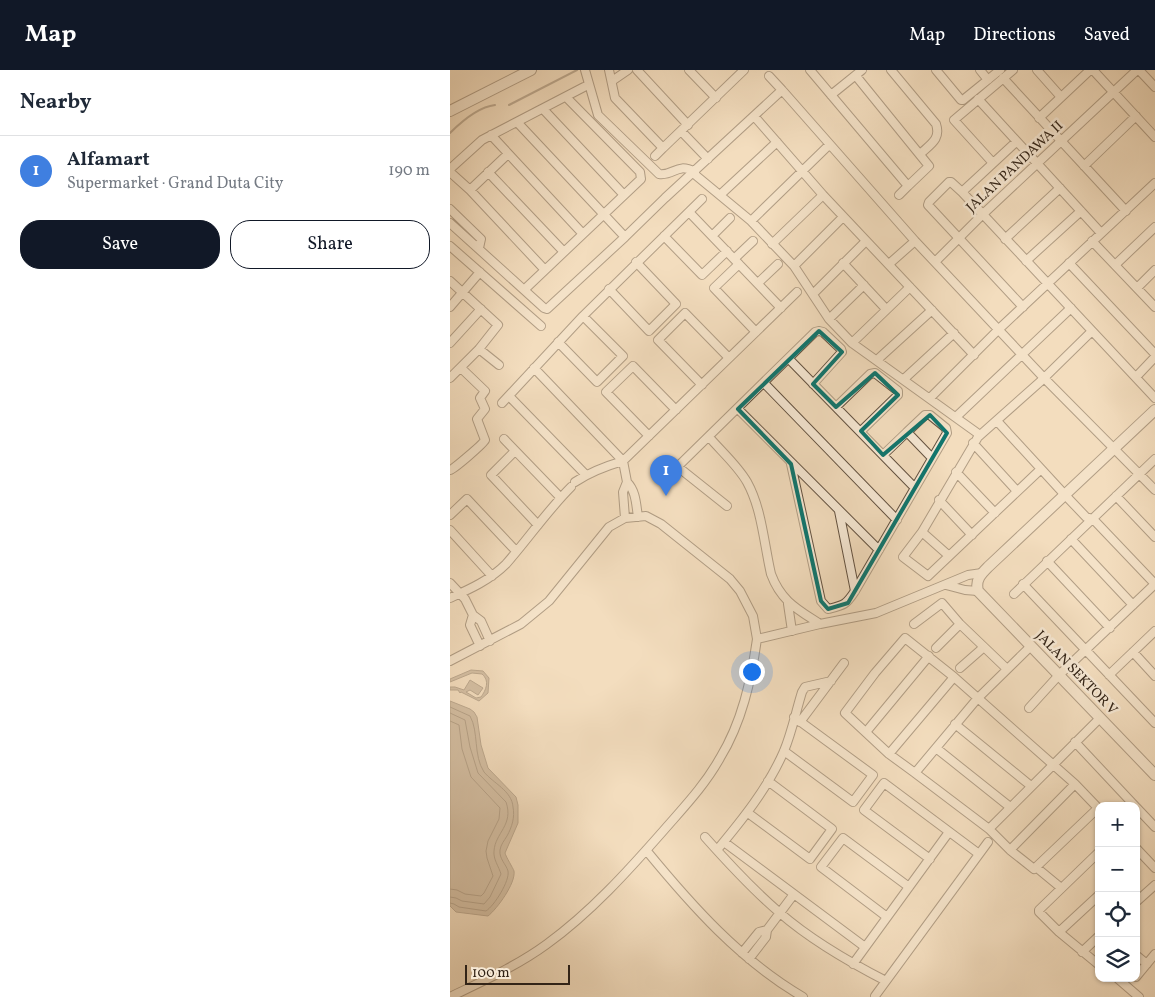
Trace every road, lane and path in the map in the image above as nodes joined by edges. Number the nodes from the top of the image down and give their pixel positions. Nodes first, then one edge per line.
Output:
1 (532, 70) edge
2 (585, 70) edge
3 (609, 70) edge
4 (628, 70) edge
5 (637, 70) edge
6 (689, 70) edge
7 (811, 70) edge
8 (862, 70) edge
9 (892, 70) edge
10 (936, 70) edge
11 (980, 70) edge
12 (1000, 70) edge
13 (1013, 70) edge
14 (1092, 70) edge
15 (1138, 70) edge
16 (742, 71) edge
17 (1042, 71) edge
18 (769, 76) dead end
19 (856, 76) junction
20 (1003, 78) junction
21 (988, 80) junction
22 (612, 81) junction
23 (584, 87) dead end
24 (1155, 87) edge
25 (782, 90) junction
26 (1114, 92) junction
27 (831, 95) junction
28 (566, 97) junction
29 (1061, 97) junction
30 (716, 98) junction
31 (978, 99) junction
32 (543, 109) junction
33 (450, 111) edge
34 (754, 116) junction
35 (1136, 116) junction
36 (1039, 118) junction
37 (517, 122) junction
38 (688, 125) junction
39 (681, 131) junction
40 (491, 135) junction
41 (1155, 137) edge
42 (1061, 141) junction
43 (777, 142) junction
44 (1016, 142) junction
45 (829, 145) junction
46 (663, 148) junction
47 (508, 154) junction
48 (920, 154) junction
49 (655, 156) dead end
50 (708, 160) junction
51 (993, 163) junction
52 (1037, 163) junction
53 (1084, 166) junction
54 (450, 171) edge
55 (488, 172) junction
56 (802, 172) junction
57 (694, 173) junction
58 (1155, 183) edge
59 (908, 186) junction
60 (1060, 188) junction
61 (470, 190) junction
62 (962, 192) junction
63 (624, 195) junction
64 (720, 195) junction
65 (899, 195) dead end
66 (823, 196) junction
67 (702, 199) dead end
68 (450, 209) edge
69 (1081, 211) junction
70 (1126, 211) junction
71 (689, 212) junction
72 (604, 214) junction
73 (982, 214) junction
74 (843, 217) junction
75 (730, 218) dead end
76 (750, 221) junction
77 (450, 223) edge
78 (1155, 226) edge
79 (1102, 233) junction
80 (583, 234) junction
81 (664, 236) junction
82 (712, 236) junction
83 (626, 237) junction
84 (959, 238) junction
85 (1005, 239) junction
86 (753, 241) dead end
87 (866, 241) junction
88 (915, 241) junction
89 (1092, 241) junction
90 (772, 244) junction
91 (450, 246) edge
92 (479, 248) junction
93 (727, 251) junction
94 (564, 252) junction
95 (1026, 261) junction
96 (636, 262) junction
97 (737, 262) junction
98 (935, 262) junction
99 (843, 263) junction
100 (1069, 263) junction
101 (778, 264) dead end
102 (889, 264) junction
103 (1115, 265) junction
104 (794, 266) junction
105 (546, 270) junction
106 (1155, 270) edge
107 (480, 272) junction
108 (450, 281) edge
109 (758, 283) junction
110 (1047, 283) junction
111 (864, 285) junction
112 (910, 287) junction
113 (1137, 288) junction
114 (525, 289) junction
115 (609, 289) junction
116 (463, 292) junction
117 (797, 292) dead end
118 (814, 293) junction
119 (1023, 306) junction
120 (450, 307) edge
121 (1155, 307) edge
122 (781, 308) junction
123 (1070, 308) junction
124 (481, 309) junction
125 (886, 309) junction
126 (932, 310) junction
127 (583, 316) junction
128 (829, 319) junction
129 (541, 326) dead end
130 (999, 329) junction
131 (1092, 331) junction
132 (756, 332) junction
133 (954, 333) junction
134 (558, 342) junction
135 (450, 343) edge
136 (852, 343) junction
137 (478, 349) junction
138 (1022, 354) junction
139 (974, 355) junction
140 (1155, 356) edge
141 (729, 358) junction
142 (789, 359) junction
143 (877, 360) junction
144 (499, 365) dead end
145 (460, 368) junction
146 (534, 368) junction
147 (1136, 377) junction
148 (450, 378) edge
149 (1044, 378) junction
150 (904, 379) junction
151 (764, 383) junction
152 (702, 384) junction
153 (813, 384) junction
154 (509, 396) junction
155 (930, 398) junction
156 (1155, 398) edge
157 (502, 403) dead end
158 (836, 407) junction
159 (738, 409) junction
160 (676, 410) junction
161 (1155, 410) edge
162 (956, 417) junction
163 (997, 421) junction
164 (861, 432) junction
165 (907, 432) junction
166 (980, 435) junction
167 (649, 436) junction
168 (709, 437) junction
169 (504, 439) dead end
170 (973, 443) junction
171 (1114, 448) junction
172 (515, 451) junction
173 (883, 455) junction
174 (932, 458) junction
175 (1155, 459) edge
176 (623, 461) junction
177 (791, 464) junction
178 (678, 467) junction
179 (1041, 469) junction
180 (450, 470) edge
181 (956, 472) junction
182 (1140, 474) junction
183 (586, 475) junction
184 (663, 481) dead end
185 (626, 482) junction
186 (916, 488) junction
187 (1155, 490) edge
188 (1017, 491) junction
189 (1065, 495) junction
190 (1116, 496) junction
191 (560, 497) junction
192 (939, 500) junction
193 (727, 506) dead end
194 (839, 511) junction
195 (995, 513) junction
196 (450, 515) edge
197 (638, 517) junction
198 (625, 518) junction
199 (1093, 519) junction
200 (897, 520) junction
201 (538, 525) junction
202 (450, 530) edge
203 (922, 532) junction
204 (972, 535) junction
205 (1155, 538) edge
206 (1071, 539) junction
207 (879, 550) junction
208 (516, 551) junction
209 (948, 556) junction
210 (1047, 561) junction
211 (982, 573) junction
212 (492, 576) junction
213 (450, 583) edge
214 (1023, 584) junction
215 (1155, 584) edge
216 (946, 585) junction
217 (855, 591) junction
218 (978, 591) junction
219 (460, 593) junction
220 (1014, 594) dead end
221 (450, 598) edge
222 (788, 604) junction
223 (1133, 606) junction
224 (473, 614) junction
225 (820, 624) junction
226 (914, 624) dead end
227 (960, 624) junction
228 (1110, 628) junction
229 (792, 631) junction
230 (1155, 631) edge
231 (758, 639) junction
232 (490, 640) junction
233 (480, 646) junction
234 (1031, 646) junction
235 (984, 647) junction
236 (936, 648) dead end
237 (1086, 650) junction
238 (1133, 652) junction
239 (929, 656) junction
240 (450, 661) edge
241 (844, 664) dead end
242 (960, 668) dead end
243 (1007, 669) junction
244 (1059, 675) junction
245 (1109, 675) junction
246 (1155, 676) edge
247 (954, 677) junction
248 (831, 681) junction
249 (977, 698) junction
250 (1029, 708) dead end
251 (1100, 718) junction
252 (797, 720) junction
253 (1155, 722) edge
254 (955, 724) junction
255 (866, 732) junction
256 (1075, 742) junction
257 (936, 748) junction
258 (784, 751) junction
259 (889, 754) junction
260 (1056, 761) junction
261 (915, 773) junction
262 (1155, 775) edge
263 (768, 781) junction
264 (1075, 784) junction
265 (1031, 786) junction
266 (1132, 802) edge
267 (1095, 804) edge
268 (1010, 807) junction
269 (1140, 810) edge
270 (1095, 812) edge
271 (748, 813) junction
272 (1155, 827) edge
273 (989, 829) junction
274 (949, 832) junction
275 (705, 837) dead end
276 (724, 842) junction
277 (988, 842) dead end
278 (646, 850) junction
279 (717, 850) junction
280 (1010, 850) junction
281 (1140, 851) edge
282 (979, 854) junction
283 (1143, 854) junction
284 (1095, 856) edge
285 (1140, 857) edge
286 (930, 858) junction
287 (1037, 868) junction
288 (1155, 868) edge
289 (1155, 885) edge
290 (909, 887) junction
291 (1060, 887) junction
292 (794, 894) junction
293 (1140, 898) edge
294 (1095, 899) edge
295 (780, 914) junction
296 (887, 917) junction
297 (1059, 932) junction
298 (1098, 937) edge
299 (865, 947) junction
300 (1082, 952) junction
301 (1155, 954) edge
302 (746, 956) junction
303 (1140, 958) edge
304 (1095, 962) edge
305 (853, 964) junction
306 (1147, 964) junction
307 (1140, 973) edge
308 (886, 982) junction
309 (1122, 982) edge
310 (1132, 982) edge
311 (1128, 987) junction
312 (874, 996) edge
313 (450, 997) edge
314 (803, 997) edge
315 (1139, 997) edge

1 - 33 street
2 - 57 street
3 - 22 street
4 - 22 street
5 - 38 street
6 - 30 street
7 - 27 street
8 - 19 street
9 - 48 street
10 - 21 street
11 - 21 street
12 - 21 street
13 - 20 street
14 - 26 street
14 - 29 street
15 - 24 street
15 - 26 street, JALAN PANDAWA II
16 - 30 street
17 - 29 street
18 - 25 street
19 - 27 street
19 - 48 street
20 - 31 street
20 - 36 street
22 - 46 street
23 - 28 street
25 - 34 street
25 - 45 street
26 - 35 street
26 - 42 street, JALAN PANDAWA II
27 - 59 street
28 - 32 street
28 - 63 street
29 - 36 street
30 - 38 street
31 - 44 street
31 - 51 street
32 - 37 street
32 - 63 street
34 - 43 street
34 - 50 street
35 - 41 street
35 - 53 street
36 - 42 street
37 - 40 street
37 - 72 street
38 - 39 street
39 - 46 street
39 - 50 street
40 - 47 street
40 - 54 street
42 - 52 street, JALAN PANDAWA II
42 - 53 street
43 - 56 street
43 - 64 street
44 - 51 street
44 - 52 street
45 - 56 street
45 - 88 street
46 - 49 street
47 - 55 street
47 - 80 street
48 - 59 street
50 - 57 street
51 - 62 street
52 - 60 street
52 - 73 street, JALAN PANDAWA II
53 - 70 street
54 - 61 street
55 - 61 street
55 - 94 street
56 - 66 street
56 - 76 street
57 - 64 street
57 - 83 street
58 - 70 street
59 - 65 street
60 - 69 street
60 - 85 street
61 - 105 street
62 - 73 street
62 - 84 street
63 - 72 street
64 - 76 street
66 - 74 street
66 - 90 street
67 - 71 street
68 - 92 street
69 - 79 street
69 - 95 street
70 - 79 street
71 - 81 street
71 - 82 street
72 - 80 street
72 - 83 street
73 - 84 street, JALAN PANDAWA II
73 - 85 street
74 - 87 street
74 - 104 street
75 - 82 street
76 - 90 street
77 - 92 street
78 - 103 street
79 - 89 street
80 - 94 street
81 - 93 street
81 - 96 street
82 - 93 street
83 - 114 street
84 - 98 street, JALAN PANDAWA II
84 - 119 street
85 - 95 street
86 - 97 street
87 - 99 street
87 - 102 street
88 - 98 street
88 - 102 street
89 - 100 street
89 - 103 street
90 - 104 street
91 - 107 street
92 - 114 street
93 - 97 street
94 - 105 street
95 - 110 street
96 - 115 street
96 - 115 street
97 - 109 street
97 - 132 street
98 - 130 street
99 - 111 street
99 - 118 street
100 - 110 street
100 - 140 street
101 - 109 street
102 - 112 street
103 - 113 street
104 - 118 street
105 - 114 street
106 - 113 street
107 - 116 street
107 - 129 street
108 - 116 street
109 - 122 street
110 - 119 street
110 - 123 street
111 - 125 street
111 - 128 street
112 - 125 street
112 - 126 street
113 - 121 street
115 - 127 street
116 - 120 street
116 - 124 street
117 - 122 street
118 - 128 street
119 - 130 street
122 - 132 street
123 - 131 street
123 - 138 street
124 - 135 street
124 - 137 street
125 - 136 street
126 - 133 street
126 - 143 street
127 - 134 street
127 - 134 street
128 - 136 street
130 - 138 street
130 - 139 street
131 - 147 street
131 - 149 street
132 - 141 street
133 - 139 street
133 - 150 street
134 - 146 street
136 - 143 street
137 - 144 street
137 - 145 street
138 - 149 street
138 - 162 street
139 - 155 street
140 - 147 street
141 - 152 street
141 - 152 street
142 - 151 street
142 - 153 street
142 - 153 street
143 - 150 street
145 - 148 street
145 - 180 street
146 - 154 street
146 - 176 street
147 - 156 street
149 - 163 street
149 - 171 street
150 - 155 street
151 - 159 street
151 - 200 street
152 - 160 street
153 - 158 street
154 - 157 street
154 - 183 street
155 - 162 street
158 - 164 street
158 - 164 street
159 - 168 street
159 - 177 street
160 - 167 street
160 - 167 street
161 - 171 street
162 - 166 street
163 - 166 street
163 - 179 street
164 - 173 street
165 - 173 street
165 - 174 street
165 - 174 street
166 - 170 street
167 - 176 street
168 - 178 street
168 - 222 street
169 - 172 street
170 - 181 street
170 - 188 street
171 - 182 street
171 - 189 street
172 - 191 street
172 - 201 street
173 - 186 street
174 - 186 street
175 - 182 street
176 - 183 street
176 - 185 street
177 - 194 street
177 - 217 street
178 - 184 street
178 - 193 street
179 - 188 street
179 - 189 street
181 - 192 street
181 - 195 street
182 - 187 street
182 - 190 street
183 - 191 street
185 - 197 street
185 - 198 street
186 - 200 street
188 - 195 street
189 - 199 street
189 - 211 street
190 - 199 street
190 - 205 street
191 - 201 street
192 - 203 street
192 - 204 street
194 - 207 street
194 - 217 street
195 - 204 street
196 - 208 street
197 - 198 street
197 - 231 street
198 - 232 street
199 - 206 street
199 - 215 street
200 - 207 street
201 - 208 street
202 - 212 street
203 - 209 street
203 - 209 street
204 - 209 street
206 - 210 street
206 - 223 street
207 - 217 street
208 - 212 street
210 - 214 street
210 - 228 street
211 - 216 street
211 - 218 street
212 - 219 street
213 - 219 street
214 - 220 street
214 - 237 street
215 - 223 street
216 - 218 street
216 - 225 street
218 - 234 street, JALAN SEKTOR V
219 - 221 street
219 - 224 street
222 - 225 street
222 - 229 street
223 - 228 street
224 - 232 street
224 - 233 street
225 - 229 street
226 - 227 street
227 - 235 street
227 - 236 street
228 - 237 street
229 - 231 street
230 - 238 street
231 - 278 street
232 - 233 street
233 - 240 street
234 - 243 street
234 - 244 street, JALAN SEKTOR V
235 - 242 street
235 - 243 street
237 - 244 street
237 - 245 street
238 - 245 street
238 - 246 street
239 - 247 street
239 - 255 street
239 - 255 street
241 - 248 street
243 - 249 street
244 - 250 street
244 - 251 street, JALAN SEKTOR V
245 - 253 street
247 - 249 street
247 - 259 street
248 - 252 street
248 - 252 street
249 - 254 street
249 - 260 street
251 - 256 street
251 - 262 street, JALAN SEKTOR V
252 - 258 street
252 - 258 street
254 - 257 street
254 - 265 street
255 - 259 street
256 - 260 street
256 - 266 street
257 - 261 street
257 - 268 street
258 - 263 street
259 - 261 street
260 - 264 street
260 - 265 street
261 - 273 street
263 - 271 street
263 - 271 street
264 - 267 street
264 - 280 street
265 - 268 street
268 - 273 street
269 - 272 street
270 - 287 street
271 - 276 street
273 - 280 street
274 - 282 street
274 - 286 street
274 - 286 street
275 - 279 street
276 - 279 street
276 - 292 street
277 - 282 street
278 - 302 street
278 - 313 street
279 - 295 street
280 - 287 street
281 - 283 street
282 - 308 street
283 - 285 street
283 - 288 street
284 - 291 street
286 - 290 street
287 - 291 street
289 - 293 street
290 - 296 street
290 - 296 street
291 - 297 street
292 - 295 street
292 - 299 street
294 - 297 street
295 - 302 street
295 - 305 street
296 - 299 street
297 - 300 street
298 - 300 street
299 - 305 street
300 - 304 street
301 - 306 street
302 - 314 street
303 - 306 street
305 - 308 street
306 - 307 street
308 - 312 street
309 - 311 street
310 - 311 street
311 - 315 street

